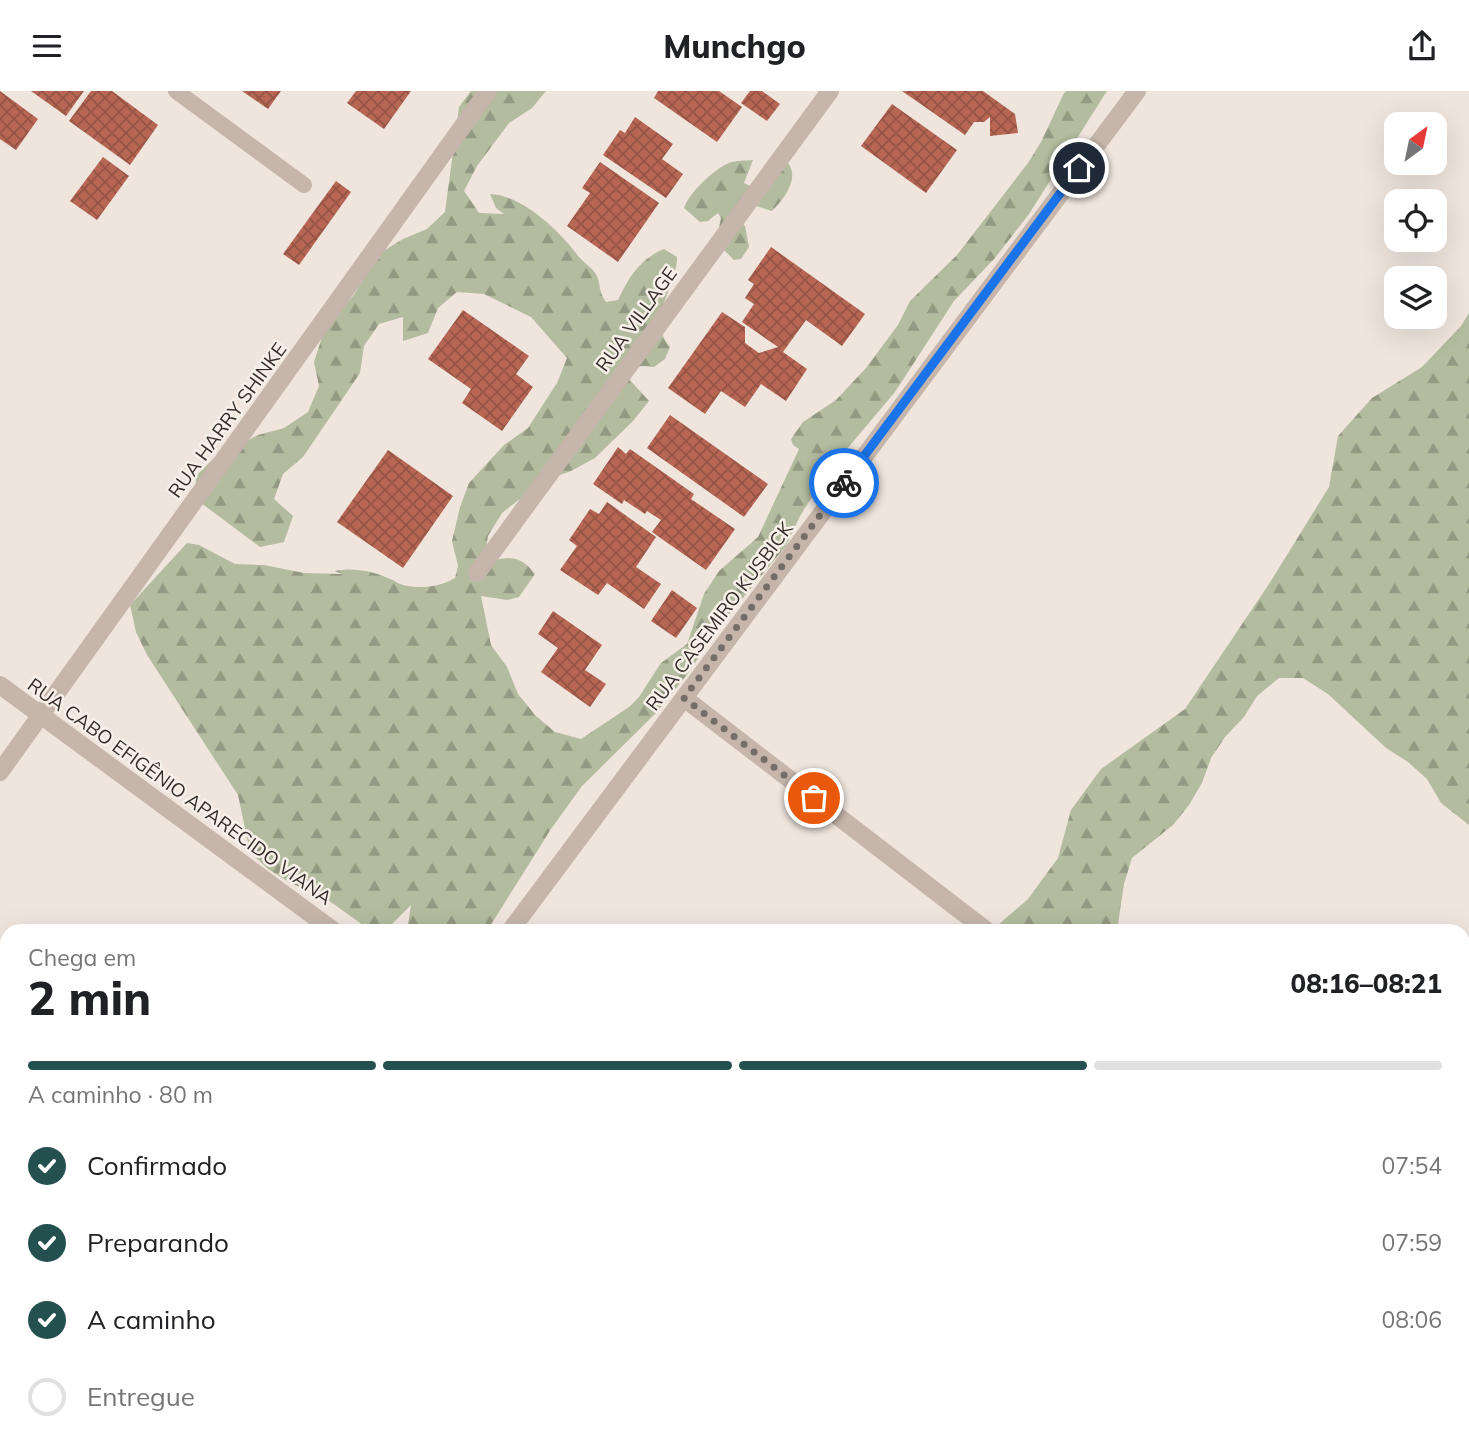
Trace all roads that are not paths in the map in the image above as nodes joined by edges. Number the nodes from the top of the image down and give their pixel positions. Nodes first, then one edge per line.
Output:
1 (176, 91) edge
2 (488, 91) edge
3 (830, 91) edge
4 (1137, 91) edge
5 (304, 185) dead end
6 (477, 573) dead end
7 (0, 685) edge
8 (684, 698) junction
9 (43, 715) junction
10 (0, 772) edge
11 (325, 924) edge
12 (515, 924) edge
13 (978, 924) edge

1 - 5 lane
2 - 9 street, RUA HARRY SHINKE
3 - 6 street, RUA VILLAGE
4 - 8 street, RUA CASEMIRO KUSBICK
7 - 9 street, RUA CABO EFIGÊNIO APARECIDO VIANA
8 - 12 street, RUA CASEMIRO KUSBICK
8 - 13 street
9 - 10 street, RUA HARRY SHINKE
9 - 11 street, RUA CABO EFIGÊNIO APARECIDO VIANA

